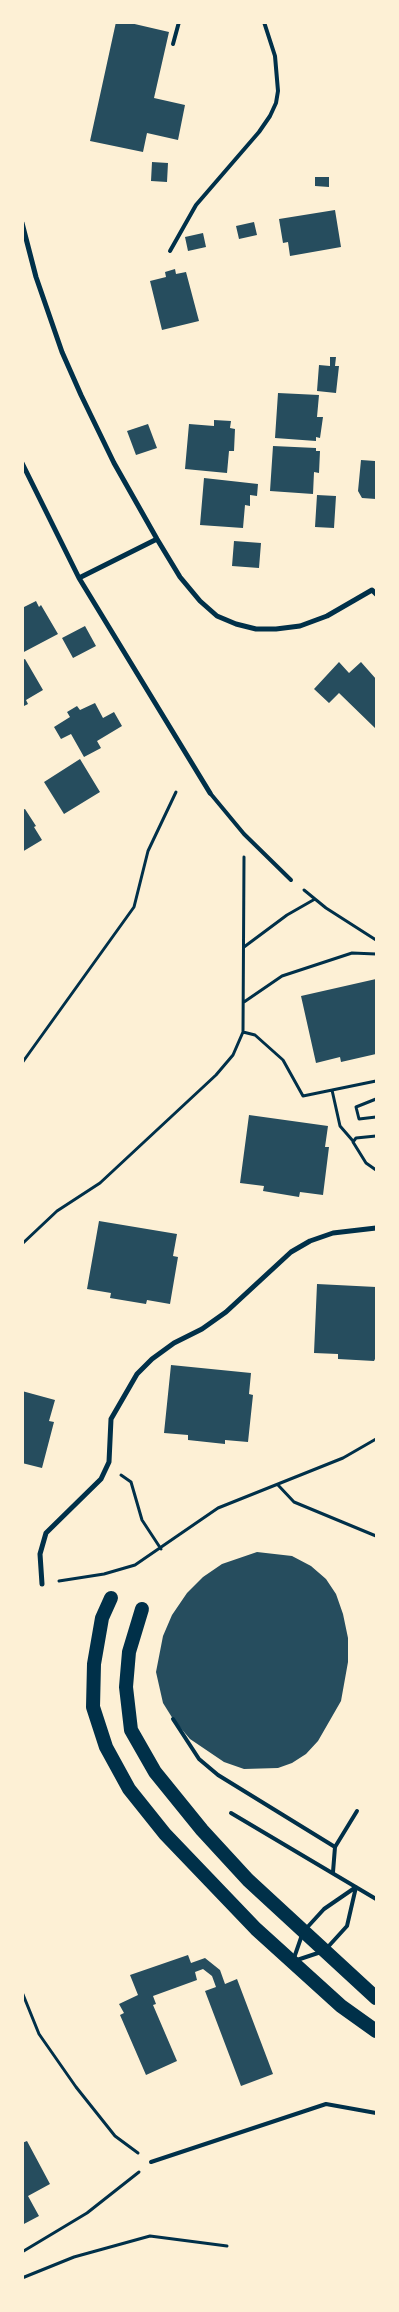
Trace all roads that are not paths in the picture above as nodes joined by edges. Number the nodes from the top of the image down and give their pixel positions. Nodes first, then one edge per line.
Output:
1 (179, 22) edge
2 (264, 22) edge
3 (173, 44) dead end
4 (22, 222) edge
5 (170, 251) dead end
6 (22, 463) edge
7 (157, 539) junction
8 (79, 578) junction
9 (375, 590) edge
10 (210, 793) joint
11 (292, 880) road end
12 (376, 1228) edge
13 (42, 1584) road end
14 (111, 1598) dead end
15 (142, 1609) dead end
16 (173, 1719) dead end
17 (357, 1811) dead end
18 (231, 1813) dead end
19 (335, 1847) junction
20 (332, 1872) junction
21 (356, 1887) junction
22 (376, 1900) edge
23 (303, 1932) junction
24 (324, 1951) junction
25 (292, 1962) junction
26 (376, 1998) edge
27 (376, 2031) edge
28 (376, 2113) edge
29 (151, 2162) road end

1 - 3 lane
2 - 5 lane
4 - 7 street
6 - 8 street
7 - 8 street
7 - 9 street
8 - 10 street
10 - 11 lane
12 - 13 street
14 - 25 highway
15 - 23 highway
16 - 19 lane
17 - 19 lane
18 - 20 lane
19 - 20 lane
20 - 21 lane
21 - 22 lane
21 - 23 lane
21 - 24 lane
23 - 24 highway
23 - 25 lane
24 - 25 lane
24 - 26 highway
25 - 27 highway
28 - 29 lane

